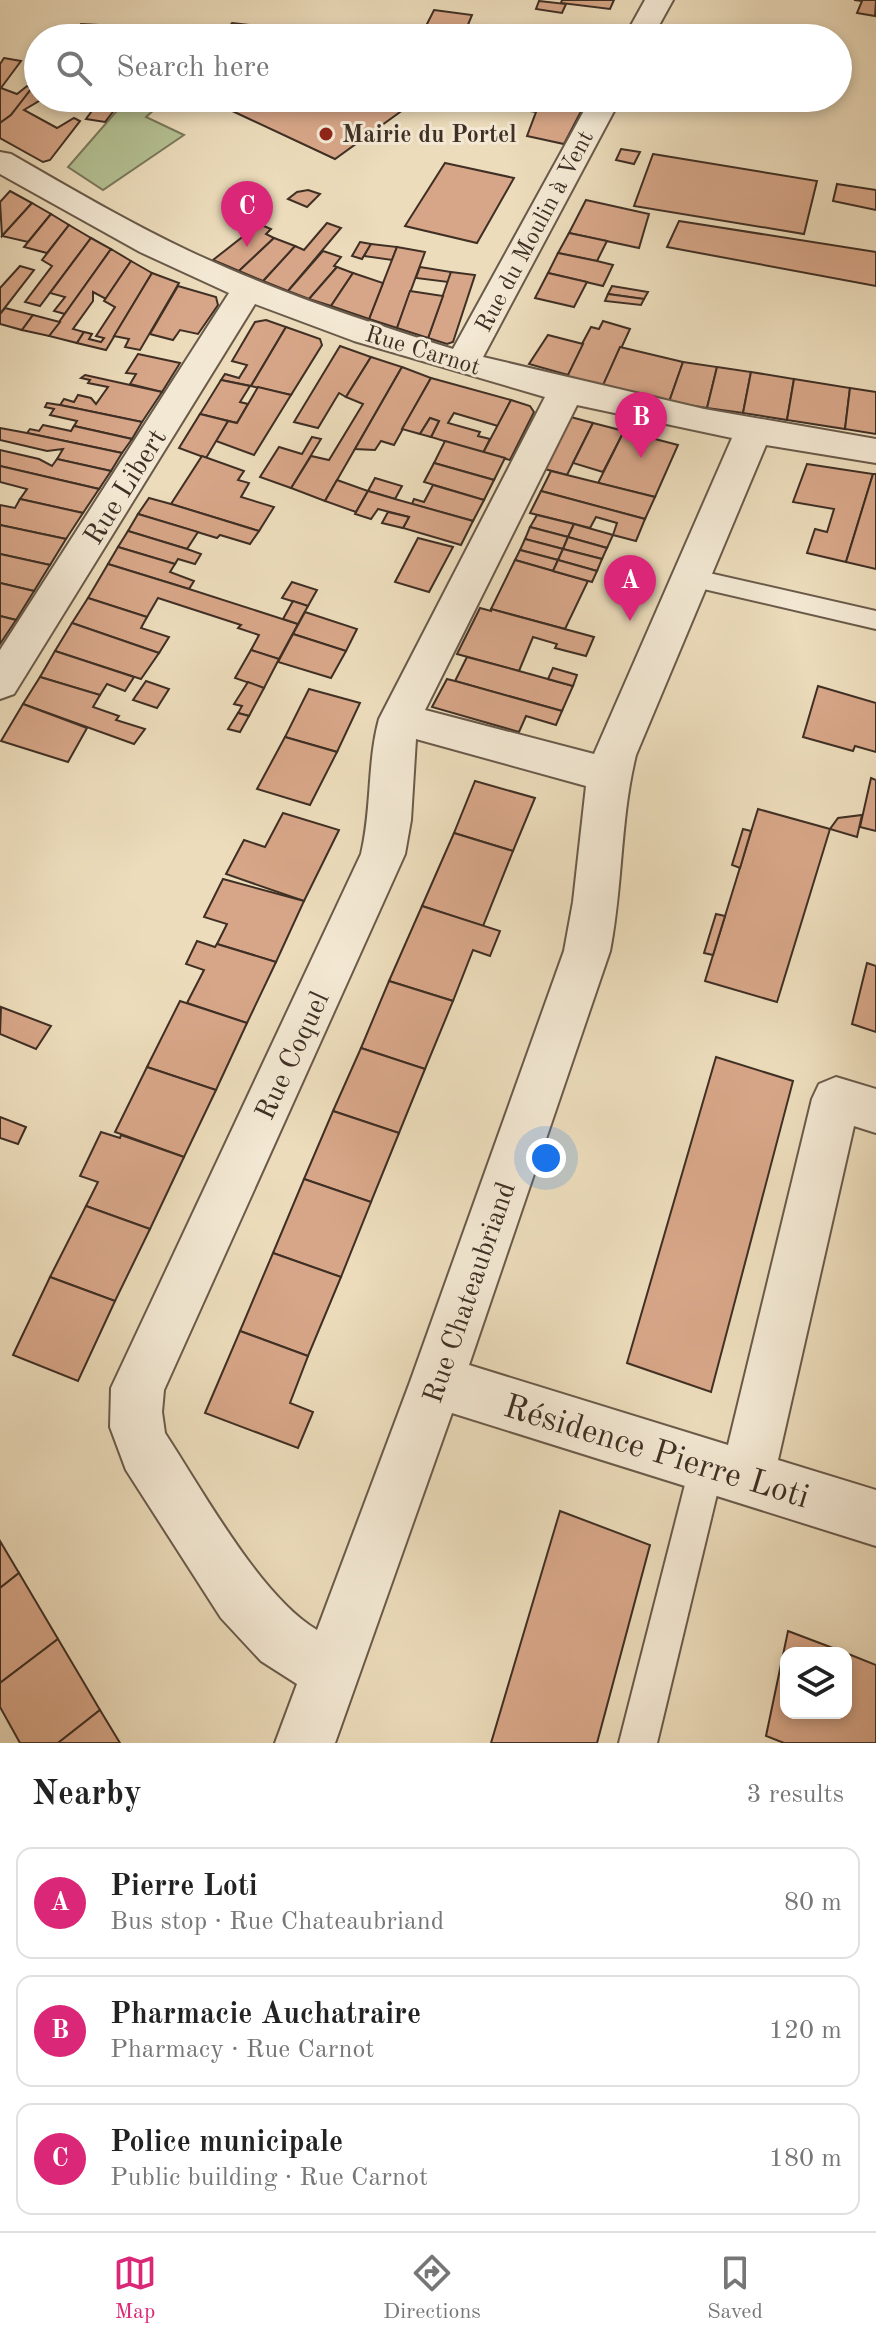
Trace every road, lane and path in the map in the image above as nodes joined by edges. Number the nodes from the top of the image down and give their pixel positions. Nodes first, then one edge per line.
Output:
1 (659, 0) edge
2 (646, 24) edge
3 (598, 112) edge
4 (0, 161) edge
5 (248, 289) junction
6 (463, 363) junction
7 (566, 391) junction
8 (753, 432) junction
9 (876, 451) edge
10 (691, 578) junction
11 (876, 620) edge
12 (0, 683) edge
13 (400, 719) junction
14 (609, 775) junction
15 (856, 1105) edge
16 (437, 1382) junction
17 (727, 1471) junction
18 (876, 1518) edge
19 (331, 1671) junction
20 (305, 1743) edge
21 (638, 1743) edge

1 - 2 street
3 - 6 street, Rue du Moulin à Vent
4 - 5 street, Rue Carnot
5 - 6 street, Rue Carnot
5 - 12 street, Rue Libert
6 - 7 street, Rue Carnot
7 - 8 street, Rue Carnot
7 - 13 street, Rue Coquel
8 - 9 street, Rue Carnot
8 - 10 street, Rue Chateaubriand
10 - 11 lane
10 - 14 street, Rue Chateaubriand
13 - 14 street
13 - 19 street, Rue Coquel
14 - 16 street, Rue Chateaubriand
15 - 17 street
16 - 17 street, Résidence Pierre Loti
16 - 19 street, Rue Chateaubriand
17 - 18 street, Résidence Pierre Loti
17 - 21 lane
19 - 20 street, Rue Chateaubriand

